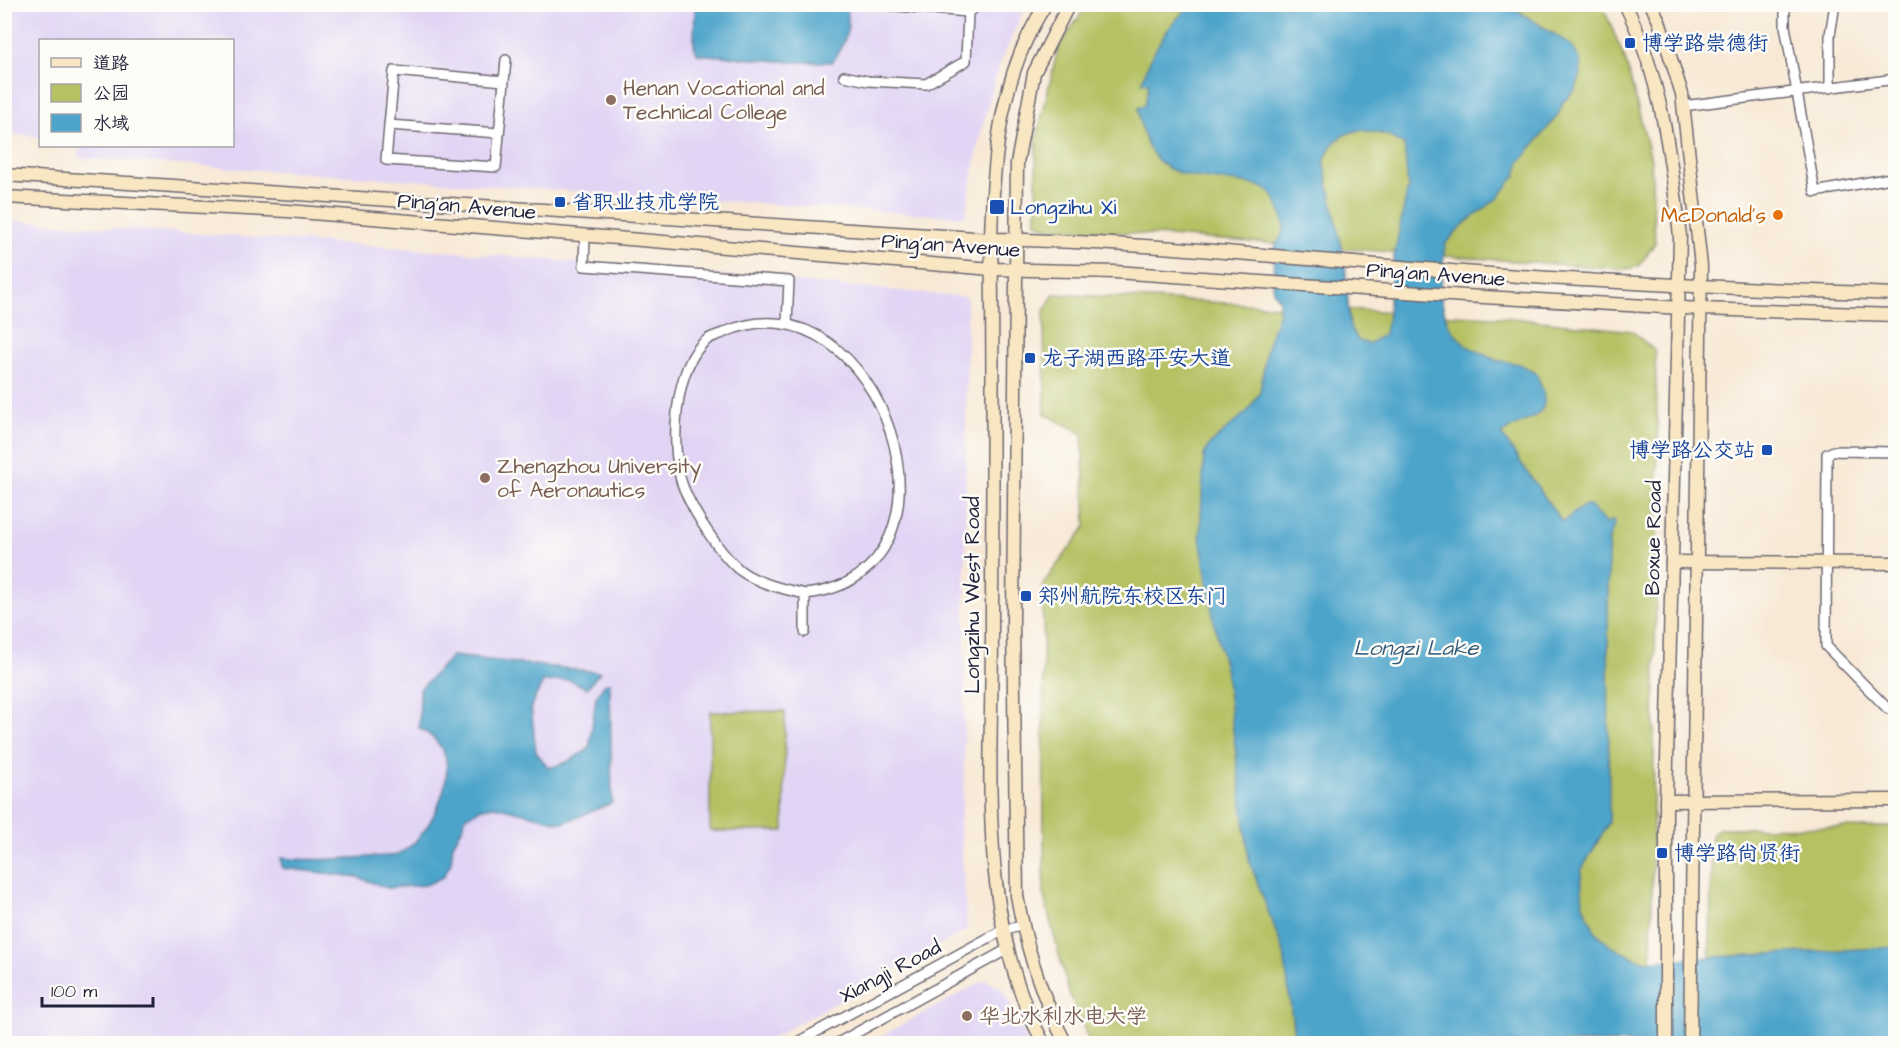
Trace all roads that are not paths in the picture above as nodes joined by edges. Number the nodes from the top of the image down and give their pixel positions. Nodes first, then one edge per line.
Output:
1 (874, 4) edge
2 (981, 4) edge
3 (1046, 4) edge
4 (1069, 4) edge
5 (1625, 4) edge
6 (1651, 4) edge
7 (1785, 4) edge
8 (1834, 4) edge
9 (968, 12) junction
10 (506, 60) dead end
11 (844, 76) dead end
12 (1896, 79) edge
13 (504, 81) junction
14 (1830, 88) junction
15 (1796, 92) junction
16 (1683, 106) junction
17 (389, 125) junction
18 (499, 133) junction
19 (4, 175) edge
20 (1896, 177) edge
21 (4, 197) edge
22 (585, 235) junction
23 (991, 239) junction
24 (1017, 240) junction
25 (992, 269) junction
26 (1015, 269) junction
27 (1680, 285) junction
28 (1701, 287) junction
29 (1896, 294) edge
30 (1678, 308) junction
31 (1701, 309) junction
32 (1896, 315) edge
33 (787, 324) junction
34 (1896, 452) edge
35 (1672, 562) junction
36 (1896, 563) edge
37 (1697, 564) junction
38 (1826, 564) junction
39 (805, 594) junction
40 (805, 632) dead end
41 (1896, 710) edge
42 (1693, 800) junction
43 (1896, 800) edge
44 (1666, 801) junction
45 (1022, 926) junction
46 (1003, 930) junction
47 (1008, 949) junction
48 (794, 1044) edge
49 (836, 1044) edge
50 (1044, 1044) edge
51 (1066, 1044) edge
52 (1666, 1044) edge
53 (1690, 1044) edge

1 - 9 street
2 - 9 street
3 - 23 main road, Longzihu West Road
4 - 24 main road, Longzihu West Road
5 - 27 main road, Boxue Road
6 - 16 main road
7 - 15 street
8 - 14 street
9 - 11 street
10 - 13 street
12 - 14 street
13 - 17 street
13 - 18 street
14 - 15 street
15 - 16 street
15 - 20 street
16 - 28 main road
17 - 18 street
17 - 18 street
19 - 23 main road, Ping'an Avenue
21 - 22 main road, Ping'an Avenue
22 - 25 main road, Ping'an Avenue
22 - 33 street
23 - 24 main road, Ping'an Avenue
23 - 25 main road, Longzihu West Road
24 - 26 main road, Longzihu West Road
24 - 27 main road, Ping'an Avenue
25 - 26 main road, Ping'an Avenue
25 - 46 main road, Longzihu West Road
26 - 30 main road, Ping'an Avenue
26 - 45 main road, Longzihu West Road
27 - 28 main road, Ping'an Avenue
27 - 30 main road, Boxue Road
28 - 29 main road, Ping'an Avenue
28 - 31 main road
30 - 31 main road, Ping'an Avenue
30 - 35 main road, Boxue Road
31 - 32 main road, Ping'an Avenue
31 - 37 main road
33 - 39 street
33 - 39 street
34 - 38 street
35 - 37 main road
35 - 44 main road, Boxue Road
36 - 38 main road
37 - 38 main road
37 - 42 main road
38 - 41 street
39 - 40 street
42 - 43 main road
42 - 44 main road
42 - 53 main road
44 - 52 main road, Boxue Road
45 - 46 street, Xiangji Road
45 - 51 main road, Longzihu West Road
46 - 47 main road, Longzihu West Road
46 - 48 street, Xiangji Road
47 - 49 street, Xiangji Road
47 - 50 main road, Longzihu West Road

